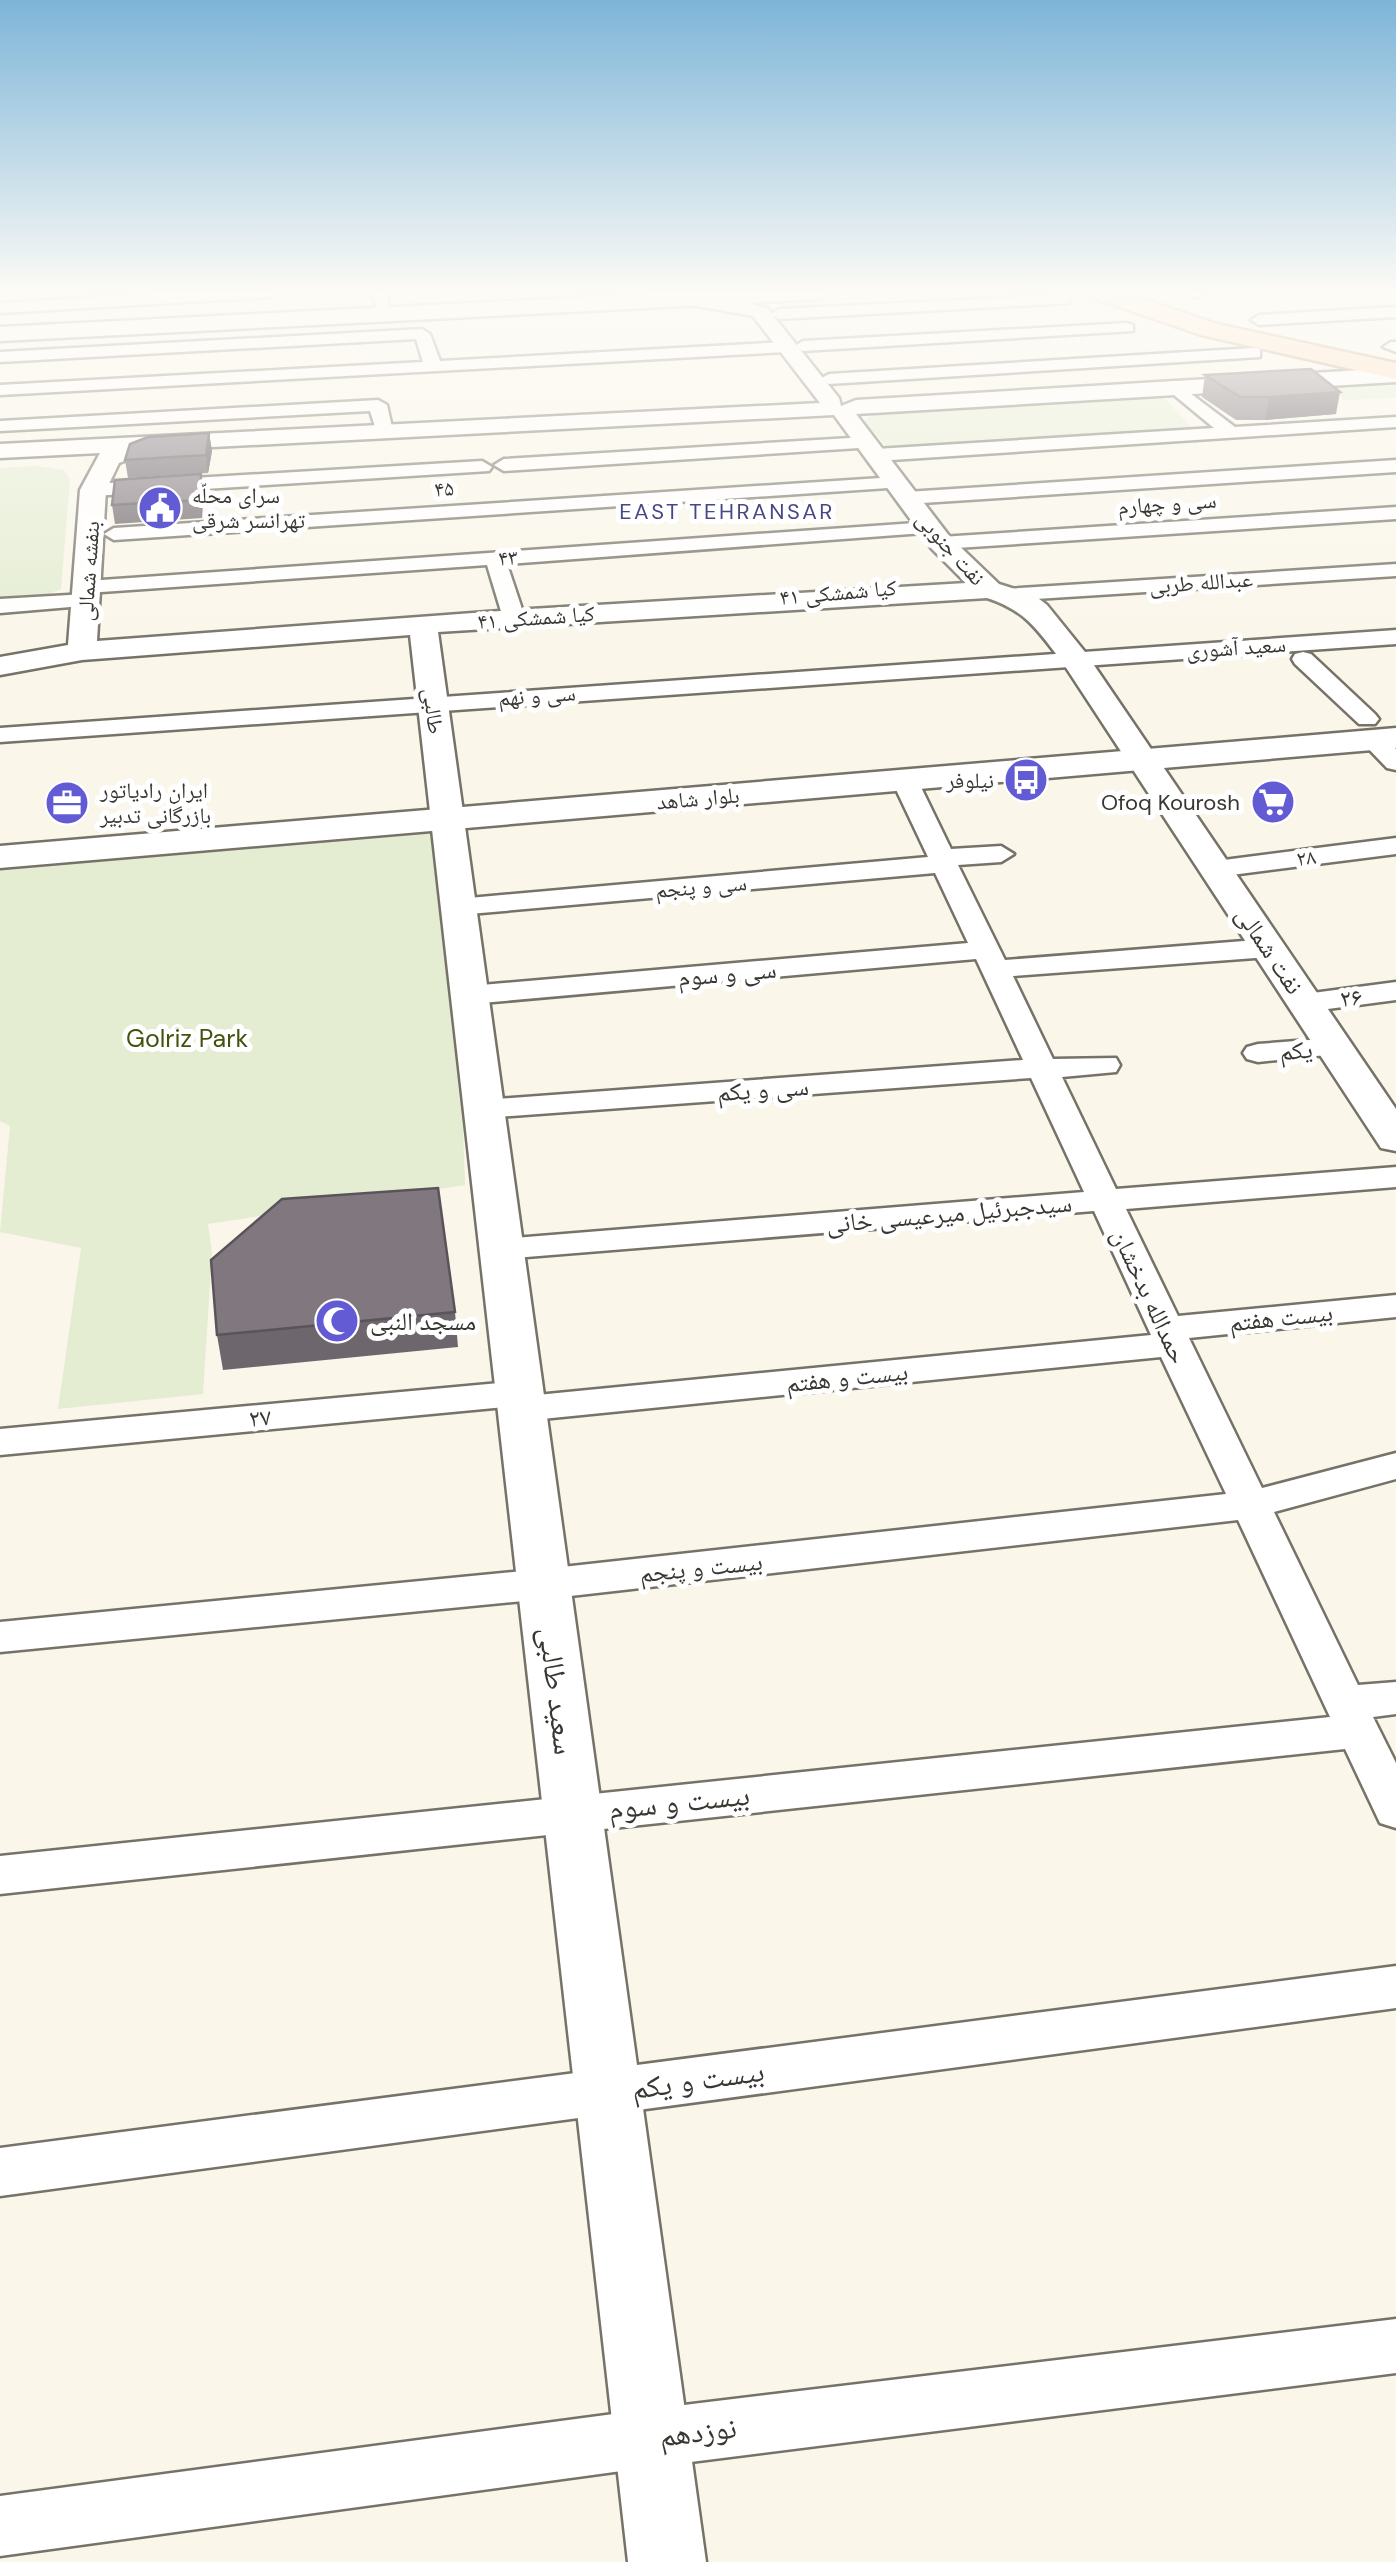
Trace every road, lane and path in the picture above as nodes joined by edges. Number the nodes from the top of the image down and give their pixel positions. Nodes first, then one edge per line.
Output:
1 (260, 412) edge
2 (379, 412) edge
3 (769, 412) edge
4 (843, 412) edge
5 (1206, 412) edge
6 (1351, 412) edge
7 (1396, 422) edge
8 (507, 424) junction
9 (1367, 424) junction
10 (0, 426) edge
11 (384, 432) junction
12 (1232, 433) junction
13 (1396, 447) edge
14 (872, 449) junction
15 (2, 453) edge
16 (84, 458) junction
17 (1178, 458) junction
18 (1396, 466) edge
19 (1256, 475) junction
20 (474, 484) junction
21 (93, 490) junction
22 (902, 490) junction
23 (215, 505) junction
24 (1396, 512) edge
25 (1308, 518) junction
26 (1253, 522) junction
27 (548, 530) junction
28 (114, 534) dead end
29 (935, 536) junction
30 (495, 558) junction
31 (1396, 570) edge
32 (1305, 576) junction
33 (991, 589) junction
34 (86, 593) junction
35 (0, 606) edge
36 (514, 618) junction
37 (423, 626) junction
38 (1396, 636) edge
39 (82, 651) junction
40 (1075, 658) junction
41 (1303, 658) dead end
42 (0, 666) edge
43 (433, 703) junction
44 (1385, 735) edge
45 (0, 736) edge
46 (1137, 749) junction
47 (904, 781) junction
48 (446, 808) junction
49 (0, 834) edge
50 (1396, 846) edge
51 (1001, 854) dead end
52 (0, 857) edge
53 (943, 861) junction
54 (1216, 869) junction
55 (458, 907) junction
56 (1269, 948) junction
57 (990, 960) junction
58 (1396, 991) edge
59 (470, 995) junction
60 (1306, 1003) junction
61 (1334, 1047) junction
62 (1258, 1053) dead end
63 (1105, 1065) dead end
64 (1042, 1069) junction
65 (484, 1109) junction
66 (1396, 1140) edge
67 (1396, 1177) edge
68 (1105, 1200) junction
69 (502, 1249) junction
70 (1396, 1306) edge
71 (1170, 1336) junction
72 (520, 1401) junction
73 (0, 1442) edge
74 (1396, 1466) edge
75 (1250, 1505) junction
76 (544, 1584) junction
77 (0, 1637) edge
78 (1396, 1698) edge
79 (1352, 1717) junction
80 (1396, 1810) edge
81 (572, 1813) junction
82 (0, 1875) edge
83 (1396, 1987) edge
84 (608, 2092) junction
85 (0, 2172) edge
86 (1396, 2346) edge
87 (652, 2438) junction
88 (0, 2526) edge
89 (667, 2562) edge

1 - 10 street
2 - 11 street
3 - 8 street
4 - 14 street, نفت جنوبی
5 - 12 street
6 - 9 street
7 - 9 street
8 - 11 street
8 - 14 street
9 - 12 street
9 - 13 street
11 - 16 street
12 - 17 street
14 - 17 street
14 - 22 street, نفت جنوبی
15 - 16 street
16 - 21 street, بنفشه شمالی
17 - 19 street
17 - 22 street, ۴۵
18 - 19 street
19 - 25 street
20 - 23 street, ۴۵
20 - 23 street
20 - 27 street, ۴۵
21 - 23 street
21 - 34 street, بنفشه شمالی
22 - 27 street, ۴۵
22 - 29 street, نفت جنوبی
23 - 28 street, ۴۵
24 - 25 street, سی و چهارم
25 - 26 street, سی و چهارم
26 - 29 street, سی و چهارم
26 - 32 street
27 - 29 street, ۴۳
27 - 30 street, ۴۳
29 - 33 street, نفت جنوبی
30 - 34 street, ۴۳
30 - 36 street
31 - 32 street, عبدالله طربی
32 - 33 street, عبدالله طربی
33 - 36 street, ۴۱ کیا شمشکی
33 - 40 street, نفت جنوبی
34 - 35 street, ۴۳
34 - 39 street, بنفشه شمالی
36 - 37 street, ۴۱ کیا شمشکی
37 - 39 street, ۴۱ کیا شمشکی
37 - 43 street, طالبی
38 - 40 street, سعید آشوری
39 - 42 street, ۴۱ کیا شمشکی
40 - 43 street, سی و نهم
40 - 46 street, نفت جنوبی
41 - 44 street
43 - 45 street, سی و نهم
43 - 48 street, طالبی
44 - 46 main road, بلوار شاهد
46 - 47 main road, بلوار شاهد
46 - 48 main road, بلوار شاهد
46 - 54 street, نفت شمالی
47 - 48 main road, بلوار شاهد
47 - 53 street, حمدالله بدخشان
48 - 49 main road, بلوار شاهد
48 - 52 main road, بلوار شاهد
48 - 55 street, سعید طالبی
50 - 54 street, ۲۸
51 - 53 street, سی و پنجم
53 - 55 street, سی و پنجم
53 - 57 street, حمدالله بدخشان
54 - 56 street, نفت شمالی
55 - 59 street, سعید طالبی
56 - 57 street, سی و سوم
56 - 60 street, نفت شمالی
57 - 59 street, سی و سوم
57 - 64 street, حمدالله بدخشان
58 - 60 street, ۲۶
59 - 65 street, سعید طالبی
60 - 61 street, نفت شمالی
61 - 62 street, یکم
61 - 66 street, نفت شمالی
63 - 64 street, سی و یکم
64 - 65 street, سی و یکم
64 - 68 street, حمدالله بدخشان
65 - 69 street, سعید طالبی
67 - 68 street, سیدجبرئیل میرعیسی خانی
68 - 69 street, سیدجبرئیل میرعیسی خانی
68 - 71 street, حمدالله بدخشان
69 - 72 street, سعید طالبی
70 - 71 street, بیست هفتم
71 - 72 street, بیست و هفتم
71 - 75 street, حمدالله بدخشان
72 - 73 street, ۲۷
72 - 76 street, سعید طالبی
74 - 75 street, بیست و پنجم
75 - 76 street, بیست و پنجم
75 - 79 street, حمدالله بدخشان
76 - 77 street, بیست و پنجم
76 - 81 street, سعید طالبی
78 - 79 street, بیست و سوم
79 - 80 street, حمدالله بدخشان
79 - 81 street, بیست و سوم
81 - 82 street, بیست و سوم
81 - 84 street, سعید طالبی
83 - 84 street, بیست و یکم
84 - 85 street, بیست و یکم
84 - 87 street, سعید طالبی
86 - 87 street, نوزدهم
87 - 88 street, نوزدهم
87 - 89 street, سعید طالبی

